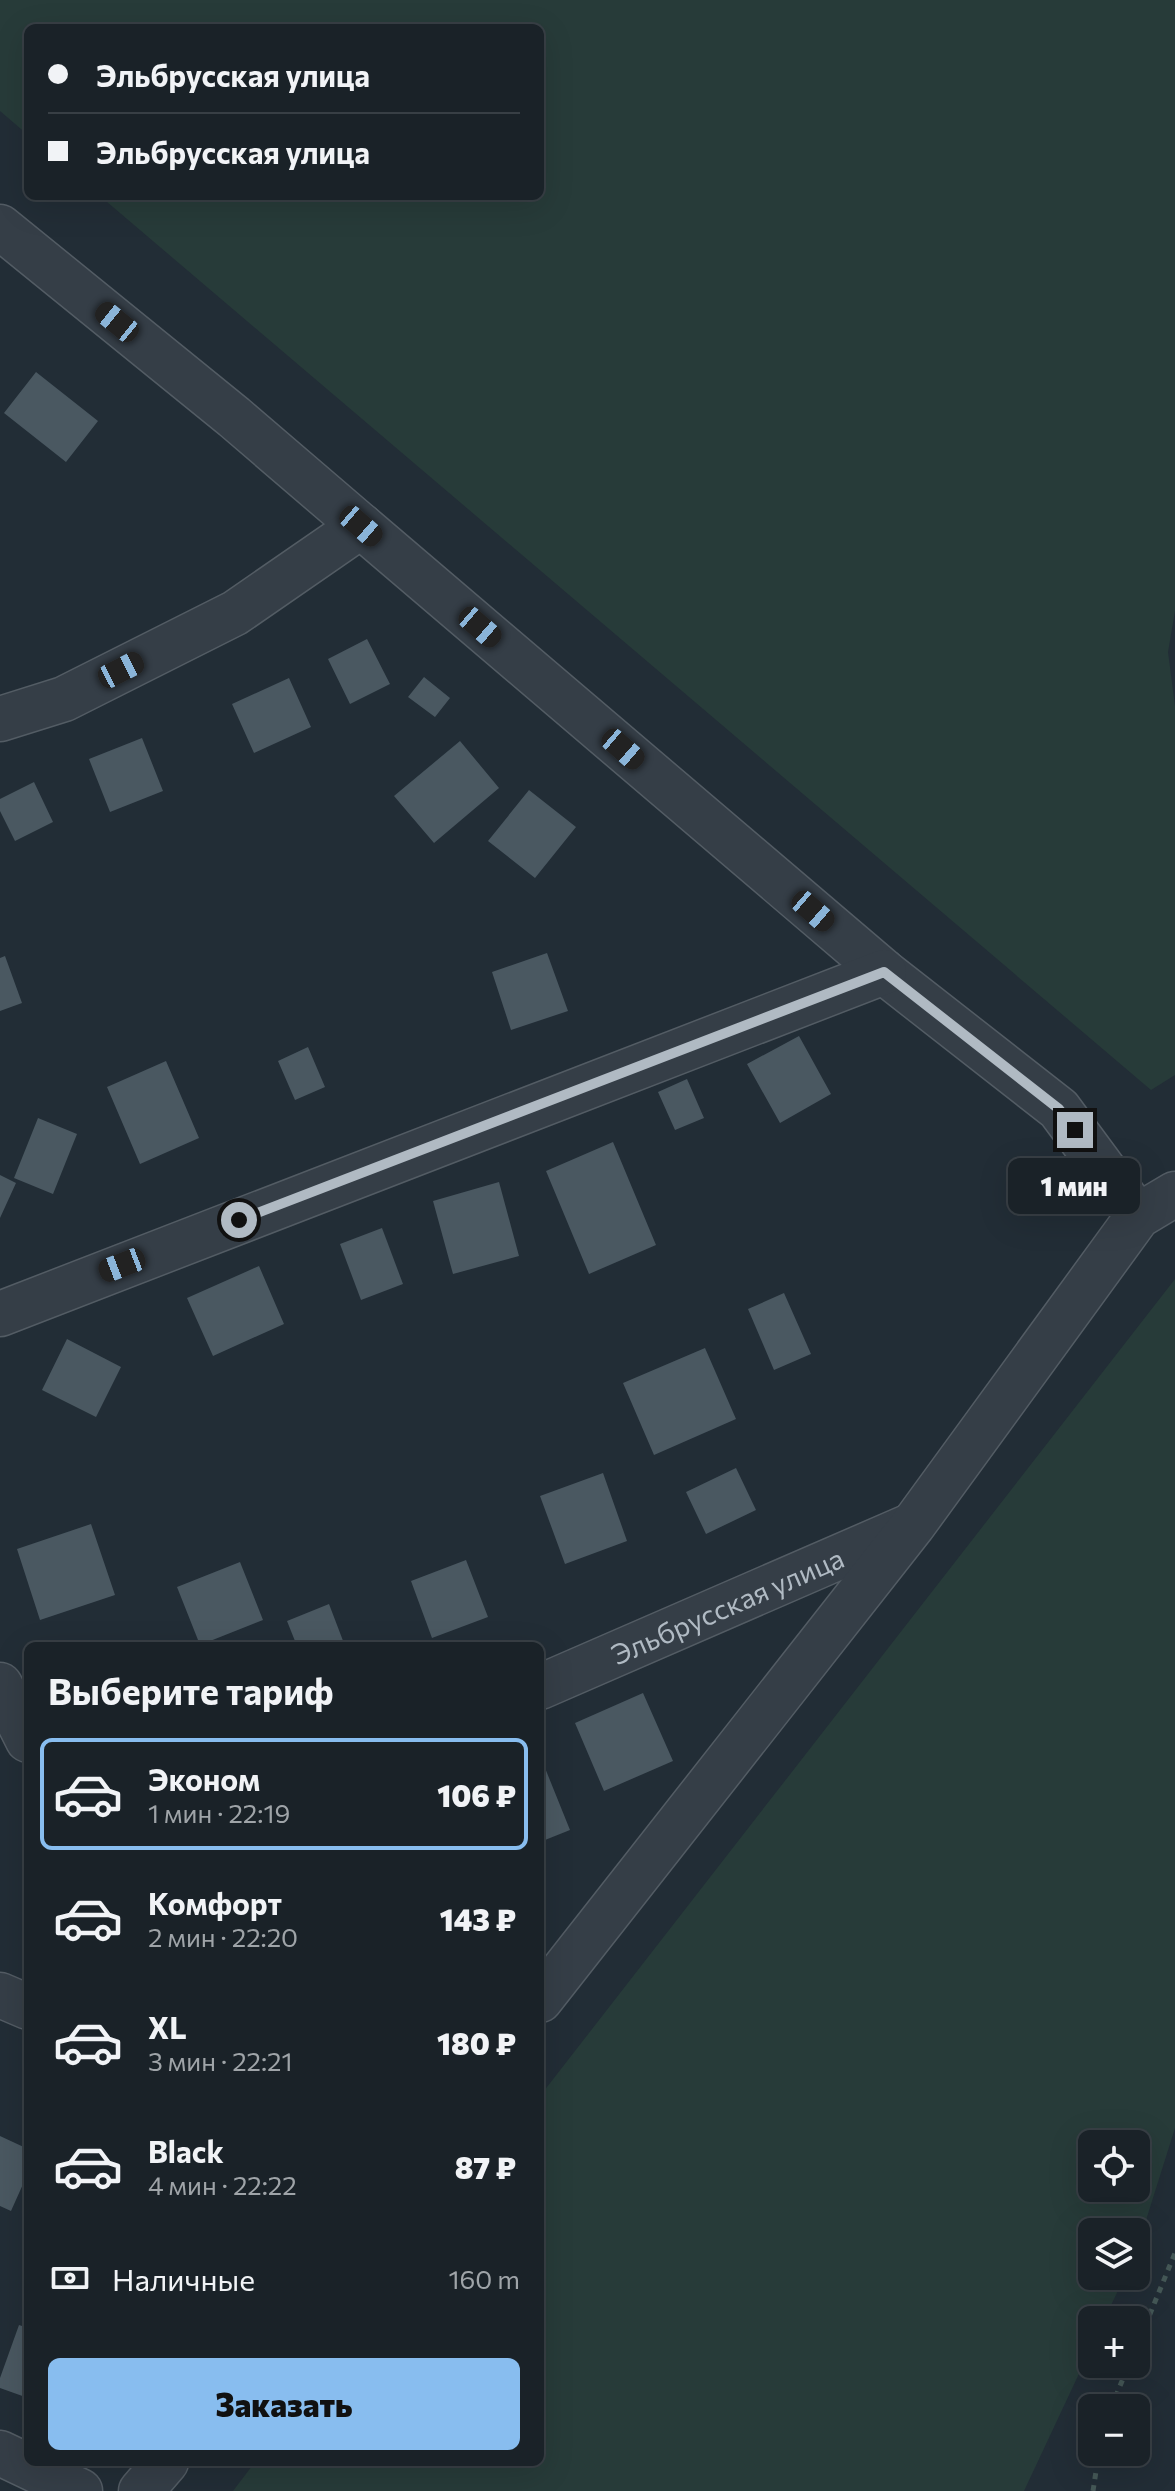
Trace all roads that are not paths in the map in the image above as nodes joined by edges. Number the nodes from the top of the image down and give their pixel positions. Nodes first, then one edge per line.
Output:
1 (0, 227) edge
2 (361, 526) junction
3 (0, 719) edge
4 (884, 972) junction
5 (1175, 1194) edge
6 (1138, 1216) junction
7 (0, 1314) edge
8 (913, 1525) junction
9 (0, 1685) edge
10 (544, 1685) edge
11 (24, 1732) edge
12 (0, 1995) edge
13 (544, 1995) edge
14 (24, 2005) edge
15 (0, 2453) edge
16 (24, 2464) edge
17 (27, 2466) edge
18 (163, 2466) edge
19 (80, 2491) edge
20 (141, 2491) edge

1 - 2 street
2 - 3 street
2 - 4 street
4 - 6 street
4 - 7 street
5 - 6 street
6 - 8 street
8 - 10 street, Эльбрусская улица
8 - 13 street
9 - 11 street
12 - 14 street
15 - 16 street
17 - 19 street
18 - 20 street

